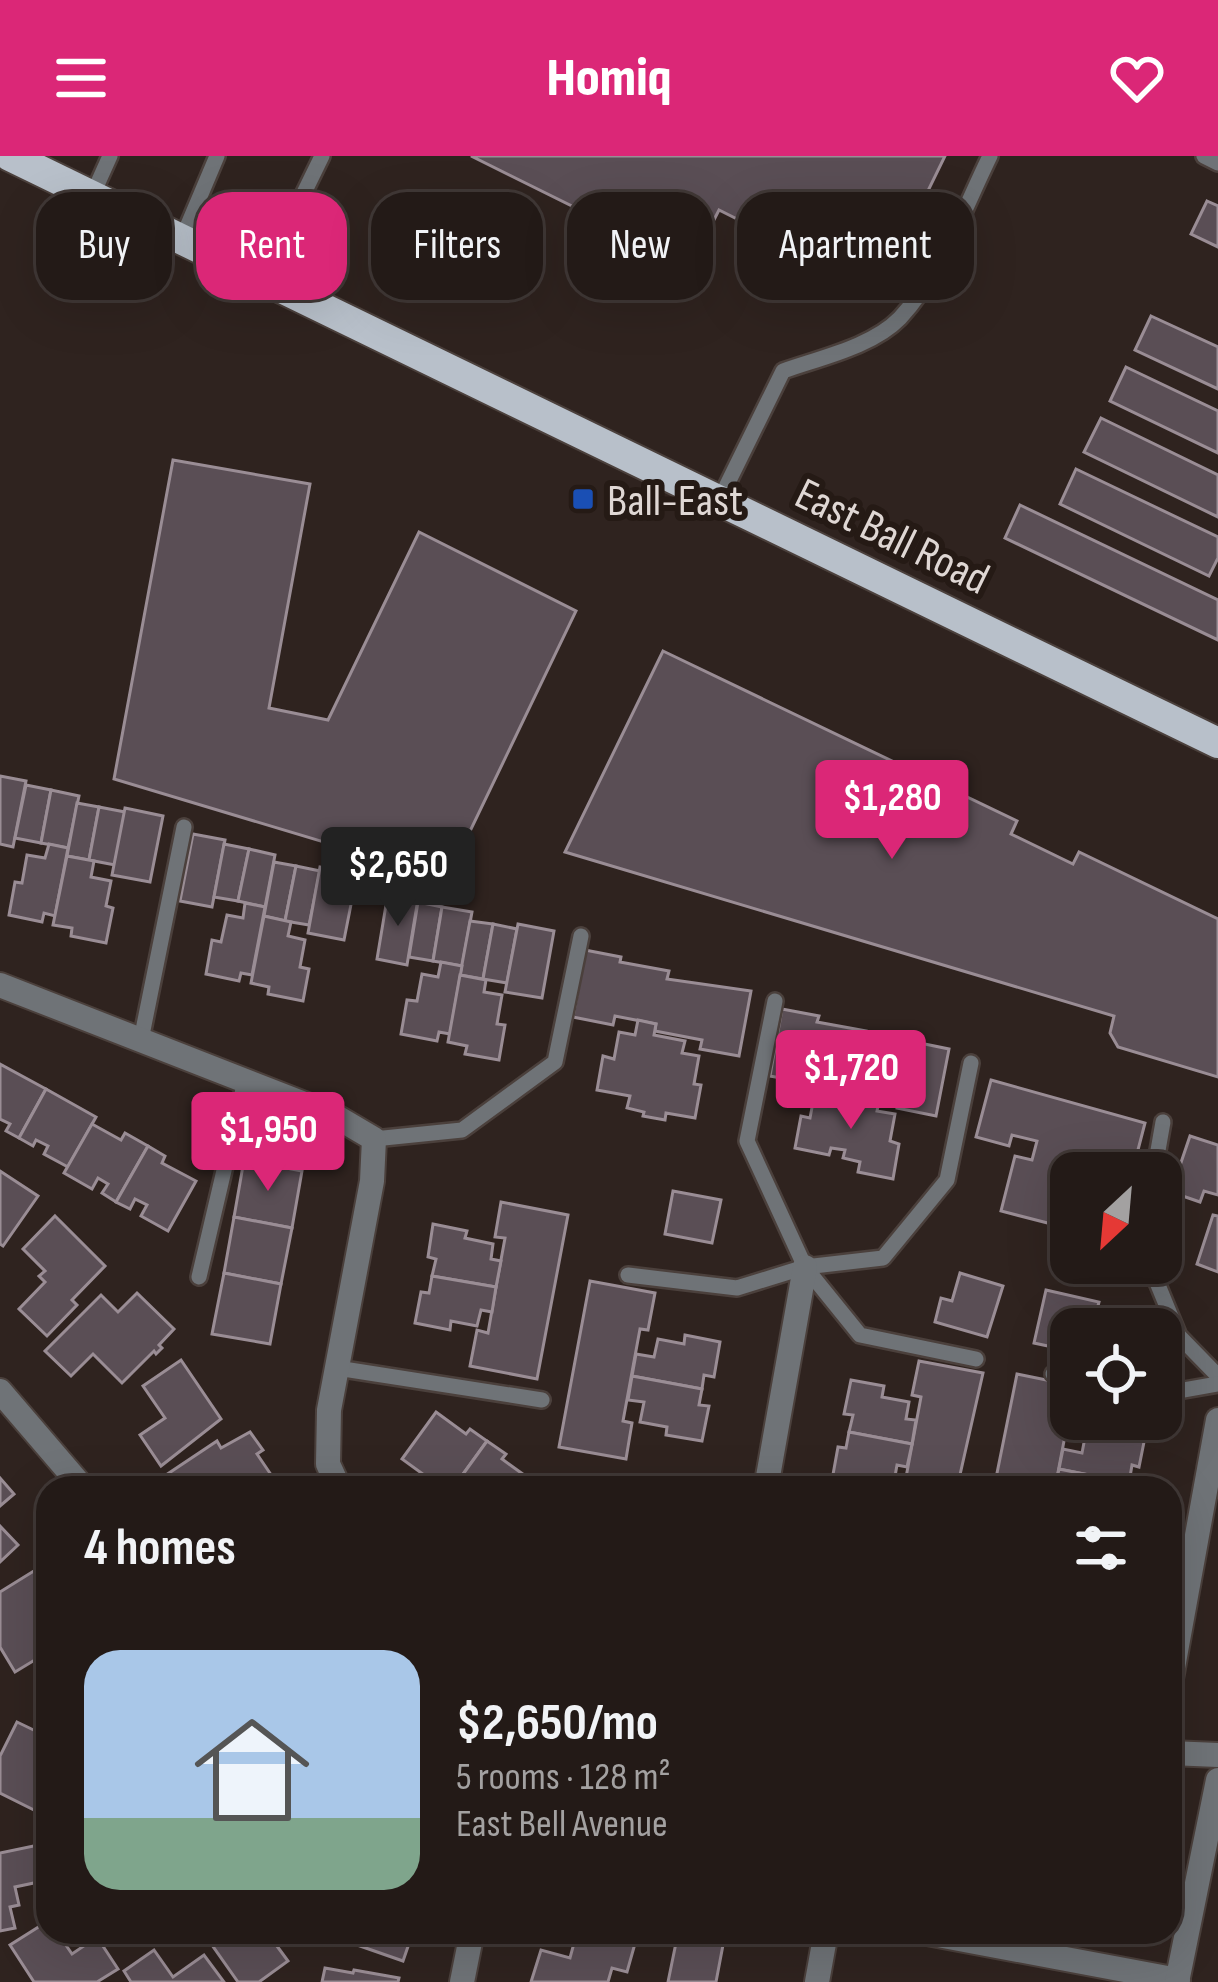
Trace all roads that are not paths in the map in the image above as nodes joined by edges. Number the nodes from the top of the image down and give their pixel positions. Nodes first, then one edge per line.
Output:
1 (110, 156) edge
2 (218, 156) edge
3 (322, 156) edge
4 (990, 156) edge
5 (1204, 156) edge
6 (17, 158) edge
7 (1218, 163) edge
8 (84, 192) edge
9 (94, 192) edge
10 (304, 192) edge
11 (172, 234) edge
12 (182, 239) junction
13 (196, 246) edge
14 (305, 300) edge
15 (719, 501) junction
16 (1218, 743) edge
17 (184, 827) dead end
18 (580, 936) dead end
19 (0, 985) edge
20 (775, 1001) dead end
21 (141, 1040) junction
22 (971, 1063) dead end
23 (245, 1081) junction
24 (1163, 1122) dead end
25 (374, 1139) junction
26 (1158, 1152) edge
27 (805, 1267) junction
28 (628, 1275) dead end
29 (199, 1277) dead end
30 (1158, 1284) edge
31 (976, 1359) dead end
32 (338, 1368) junction
33 (1218, 1380) edge
34 (1182, 1389) edge
35 (0, 1391) edge
36 (542, 1400) dead end
37 (1218, 1420) edge
38 (73, 1476) edge
39 (334, 1476) edge
40 (768, 1476) edge
41 (1182, 1580) edge
42 (1182, 1754) edge
43 (1218, 1755) edge
44 (1218, 1780) edge
45 (470, 1944) edge
46 (824, 1944) edge
47 (985, 1944) edge
48 (1178, 1981) edge
49 (462, 1982) edge
50 (817, 1982) edge

1 - 9 lane
2 - 12 lane
3 - 10 lane
4 - 15 lane
5 - 7 lane
6 - 8 main road, East Ball Road
11 - 12 main road, East Ball Road
12 - 13 main road, East Ball Road
14 - 15 main road, East Ball Road
15 - 16 main road, East Ball Road
17 - 21 lane
18 - 25 lane
19 - 21 street
20 - 27 lane
21 - 23 street
22 - 27 lane
23 - 25 street
23 - 29 lane
24 - 26 lane
25 - 32 street
27 - 28 lane
27 - 31 lane
27 - 40 street
30 - 33 lane
32 - 36 lane
32 - 39 street
33 - 34 lane
35 - 38 street
37 - 41 street
42 - 43 street
44 - 48 street
45 - 49 street
46 - 50 street
47 - 48 street

